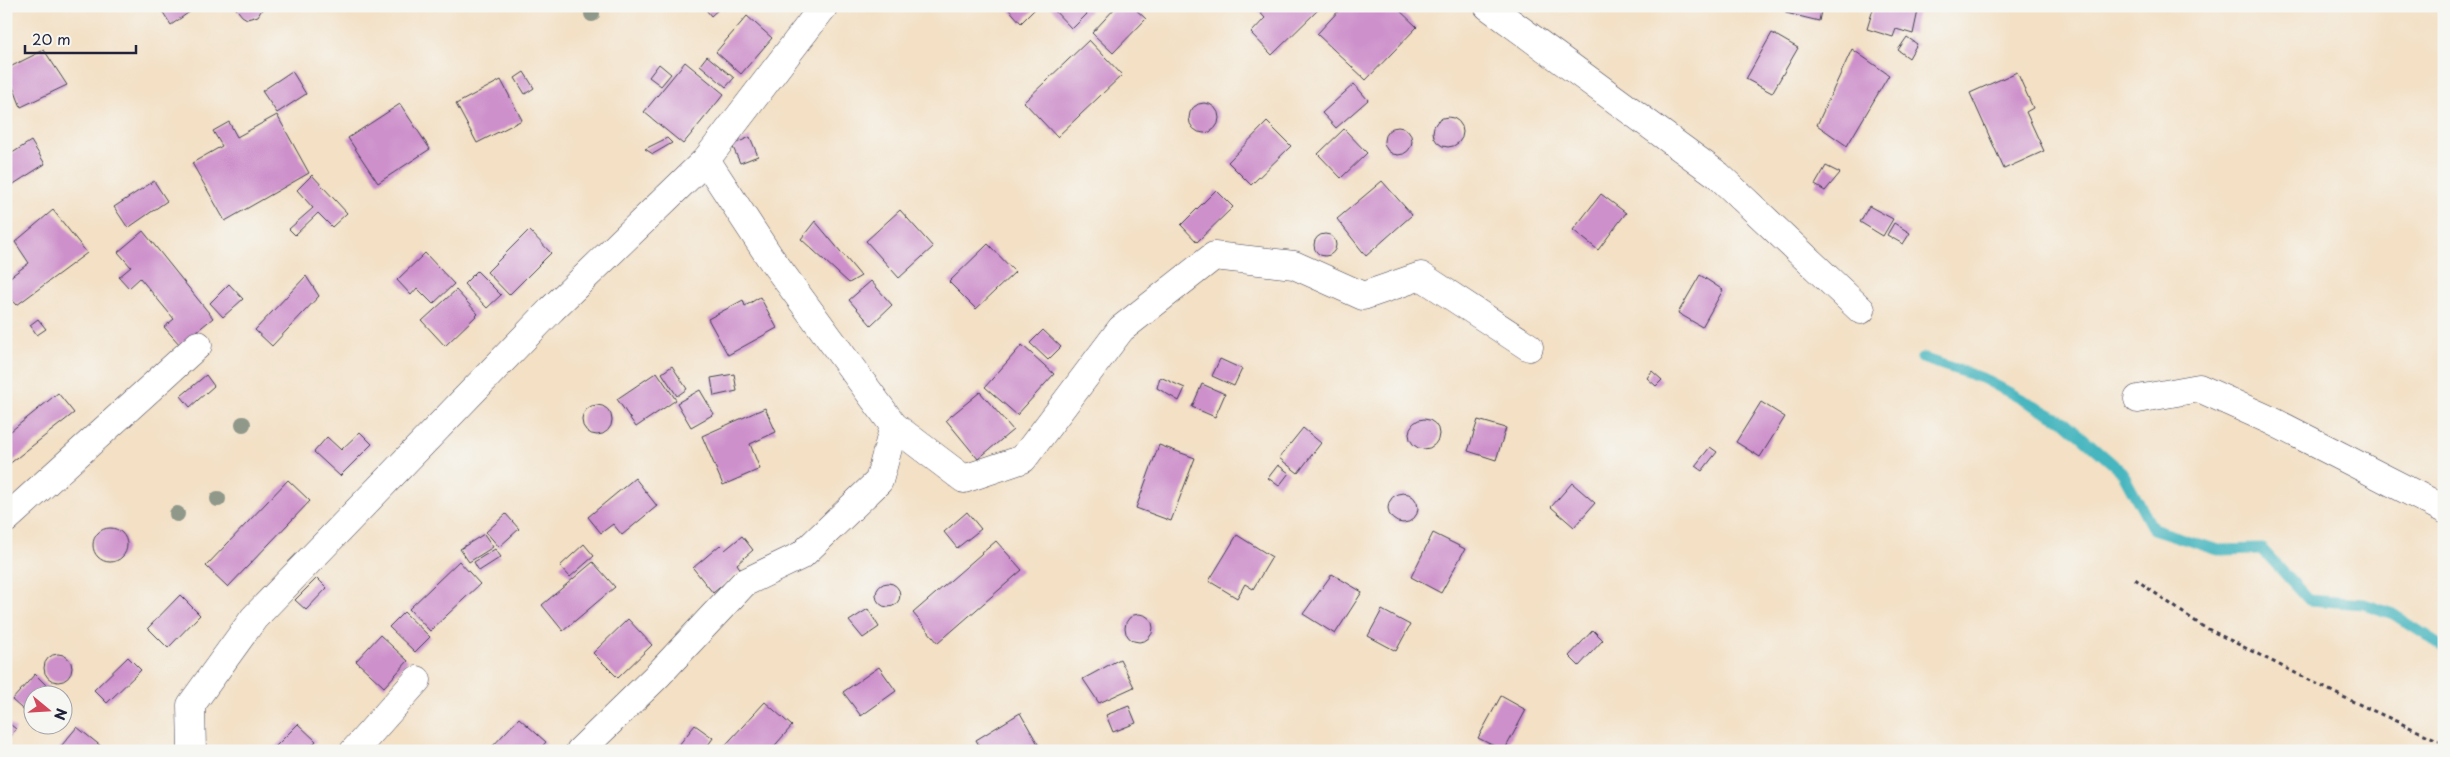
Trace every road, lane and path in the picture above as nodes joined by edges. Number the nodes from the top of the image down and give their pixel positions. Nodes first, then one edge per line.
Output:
1 (824, 6) edge
2 (1488, 6) edge
3 (706, 160) junction
4 (1861, 310) dead end
5 (198, 345) dead end
6 (1530, 347) dead end
7 (2138, 399) dead end
8 (894, 426) junction
9 (2444, 509) edge
10 (6, 519) edge
11 (2135, 579) dead end
12 (417, 680) dead end
13 (2444, 743) edge
14 (192, 751) edge
15 (354, 751) edge
16 (580, 751) edge

1 - 3 street
2 - 4 street
3 - 8 street
3 - 14 street
5 - 10 street
6 - 8 street
7 - 9 street
8 - 16 street
11 - 13 path
12 - 15 street

